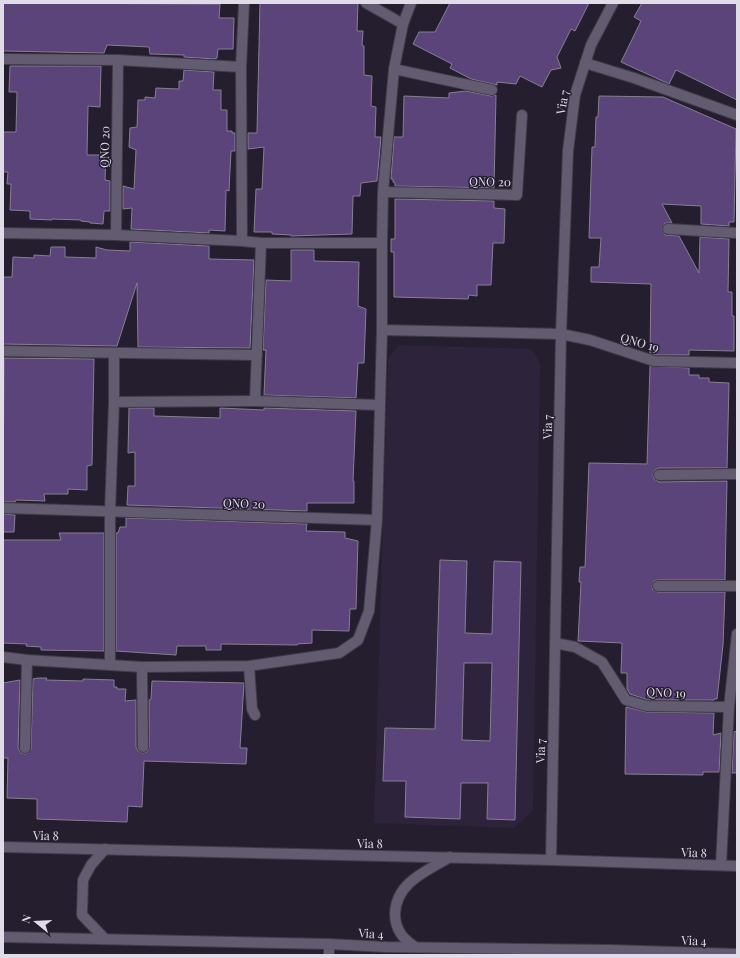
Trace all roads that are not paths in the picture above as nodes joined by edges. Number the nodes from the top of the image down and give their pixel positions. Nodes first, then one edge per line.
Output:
1 (244, 3) edge
2 (366, 3) edge
3 (411, 3) edge
4 (613, 3) edge
5 (404, 24) junction
6 (3, 59) edge
7 (118, 60) junction
8 (586, 63) junction
9 (241, 67) junction
10 (394, 70) junction
11 (492, 90) dead end
12 (522, 115) dead end
13 (737, 115) edge
14 (384, 192) junction
15 (668, 229) dead end
16 (3, 233) edge
17 (737, 233) edge
18 (116, 235) junction
19 (242, 241) junction
20 (261, 243) junction
21 (382, 243) junction
22 (382, 330) junction
23 (562, 334) junction
24 (3, 351) edge
25 (114, 354) junction
26 (257, 355) junction
27 (737, 362) edge
28 (255, 401) junction
29 (114, 402) junction
30 (379, 405) junction
31 (737, 474) edge
32 (658, 475) dead end
33 (3, 508) edge
34 (110, 512) junction
35 (376, 520) junction
36 (658, 586) dead end
37 (737, 586) edge
38 (737, 634) edge
39 (555, 643) junction
40 (736, 650) edge
41 (3, 657) edge
42 (26, 660) junction
43 (110, 665) junction
44 (249, 666) junction
45 (142, 667) junction
46 (729, 707) junction
47 (255, 714) dead end
48 (143, 747) dead end
49 (25, 748) dead end
50 (3, 847) edge
51 (106, 849) junction
52 (450, 857) junction
53 (551, 860) junction
54 (721, 866) junction
55 (737, 866) edge
56 (3, 936) edge
57 (104, 938) junction
58 (329, 944) junction
59 (415, 947) junction
60 (386, 951) edge
61 (737, 954) edge
62 (329, 955) edge

1 - 9 street
2 - 5 street
3 - 5 street
4 - 8 street, Via 7
5 - 10 street
6 - 7 street
7 - 9 street
7 - 18 street, QNO 20
8 - 13 street
8 - 23 street, Via 7
9 - 19 street
10 - 11 street
10 - 14 street
12 - 14 street, QNO 20
14 - 21 street
15 - 17 street
16 - 18 street
18 - 19 street
19 - 20 street
20 - 21 street
20 - 26 street
21 - 22 street
22 - 23 street
22 - 30 street
23 - 27 street, QNO 19
23 - 39 street, Via 7
24 - 25 street
25 - 26 street
25 - 29 street
26 - 28 street
28 - 29 street
28 - 30 street
29 - 34 street
30 - 35 street
31 - 32 street
33 - 34 street, QNO 20
34 - 35 street, QNO 20
34 - 43 street
35 - 44 street
36 - 37 street
38 - 40 street
39 - 46 street, QNO 19
39 - 53 street, Via 7
40 - 46 street
41 - 42 street
42 - 43 street
42 - 49 street
43 - 45 street
44 - 45 street
44 - 47 street
45 - 48 street
46 - 54 street
50 - 51 street, Via 8
51 - 52 street, Via 8
51 - 57 street
52 - 53 street, Via 8
52 - 59 street
53 - 54 street, Via 8
54 - 55 street, Via 8
56 - 57 street, Via 4
57 - 58 street, Via 4
58 - 60 street, Via 4
58 - 62 street
59 - 60 street, Via 4
59 - 61 street, Via 4

